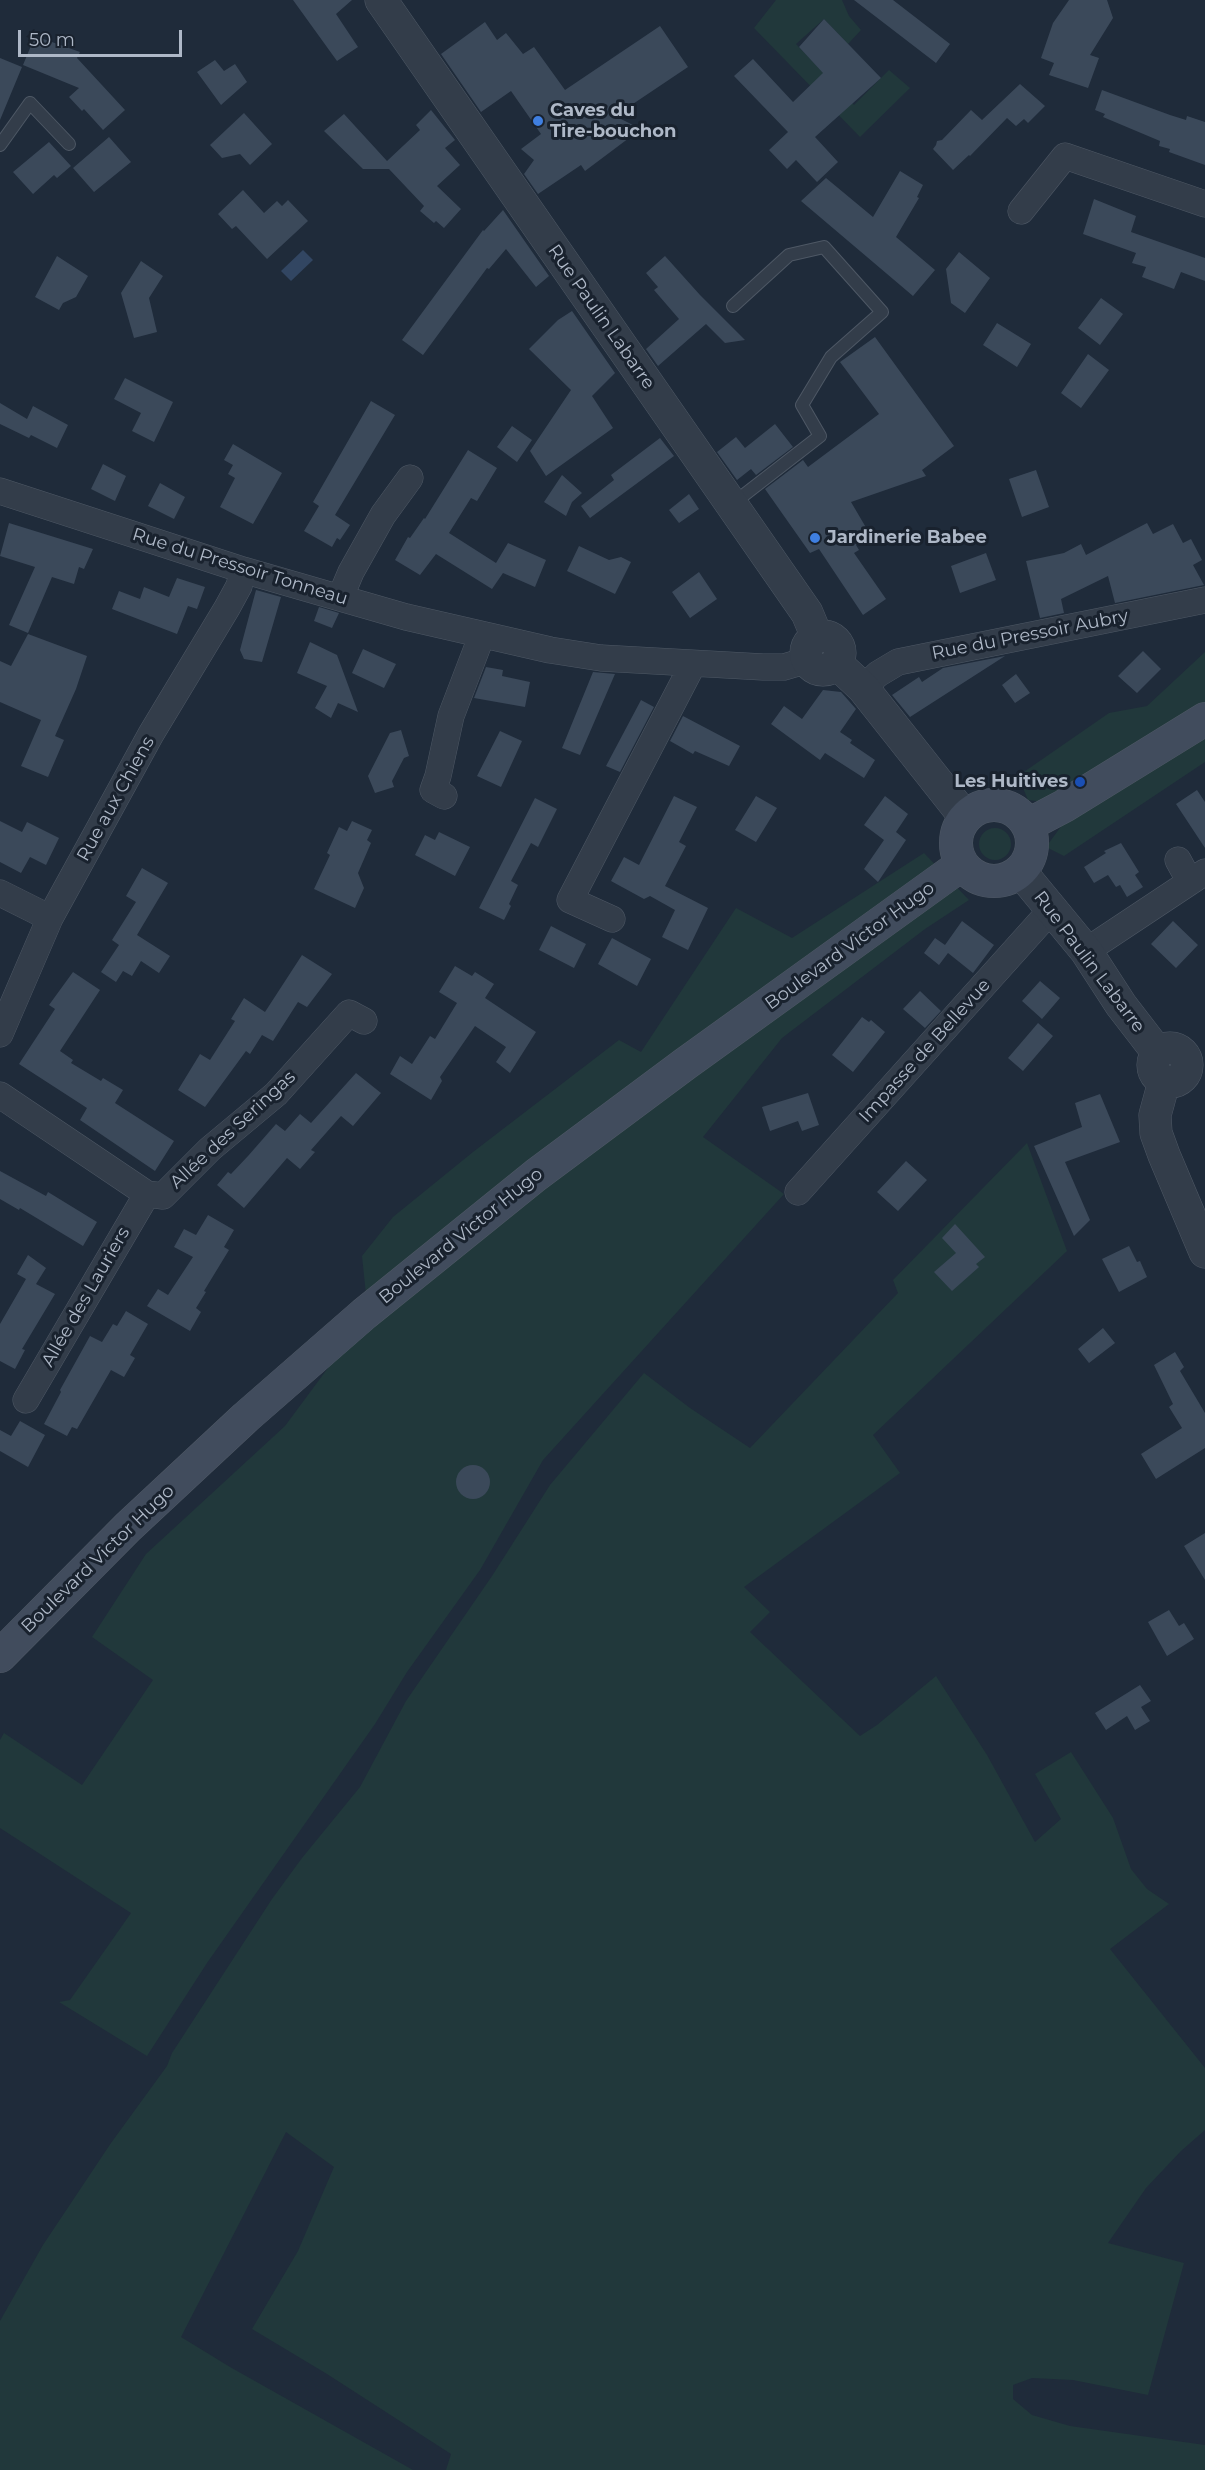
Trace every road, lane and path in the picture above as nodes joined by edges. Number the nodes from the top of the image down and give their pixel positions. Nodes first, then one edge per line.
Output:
1 (381, 0) edge
2 (69, 144) dead end
3 (0, 145) edge
4 (1205, 204) edge
5 (1021, 211) dead end
6 (733, 306) dead end
7 (410, 478) dead end
8 (0, 491) edge
9 (730, 506) junction
10 (243, 570) junction
11 (340, 598) junction
12 (1205, 600) edge
13 (482, 635) junction
14 (821, 653) junction
15 (693, 664) junction
16 (863, 688) junction
17 (1205, 719) edge
18 (444, 796) dead end
19 (965, 817) junction
20 (1028, 825) junction
21 (961, 865) junction
22 (1020, 871) junction
23 (1191, 871) edge
24 (0, 893) edge
25 (1052, 909) junction
26 (50, 918) junction
27 (612, 919) dead end
28 (1086, 951) junction
29 (364, 1021) dead end
30 (2, 1027) edge
31 (1178, 1065) edge
32 (0, 1095) edge
33 (798, 1192) dead end
34 (147, 1194) junction
35 (1205, 1252) edge
36 (26, 1400) dead end
37 (0, 1656) edge

1 - 9 street, Rue Paulin Labarre
2 - 3 lane
4 - 5 street
6 - 9 lane
7 - 11 street
8 - 10 street, Rue du Pressoir Tonneau
9 - 14 street, Rue Paulin Labarre
10 - 11 street, Rue du Pressoir Tonneau
10 - 26 street, Rue aux Chiens
11 - 13 street, Rue du Pressoir Tonneau
12 - 16 street, Rue du Pressoir Aubry
13 - 15 street, Rue du Pressoir Tonneau
13 - 18 street
14 - 15 street, Rue du Pressoir Tonneau
14 - 16 street, Rue Paulin Labarre
15 - 27 street
16 - 19 street, Rue Paulin Labarre
17 - 20 main road
19 - 20 main road
19 - 21 main road
20 - 22 main road
21 - 22 main road
21 - 37 main road, Boulevard Victor Hugo
22 - 25 street, Rue Paulin Labarre
23 - 28 street
24 - 26 street
25 - 28 street, Rue Paulin Labarre
25 - 33 street, Impasse de Bellevue
26 - 30 street, Rue aux Chiens
28 - 31 street, Rue Paulin Labarre
29 - 34 street, Allée des Seringas
31 - 35 street, Rue Paulin Labarre
32 - 34 street, Allée des Seringas
34 - 36 street, Allée des Lauriers

